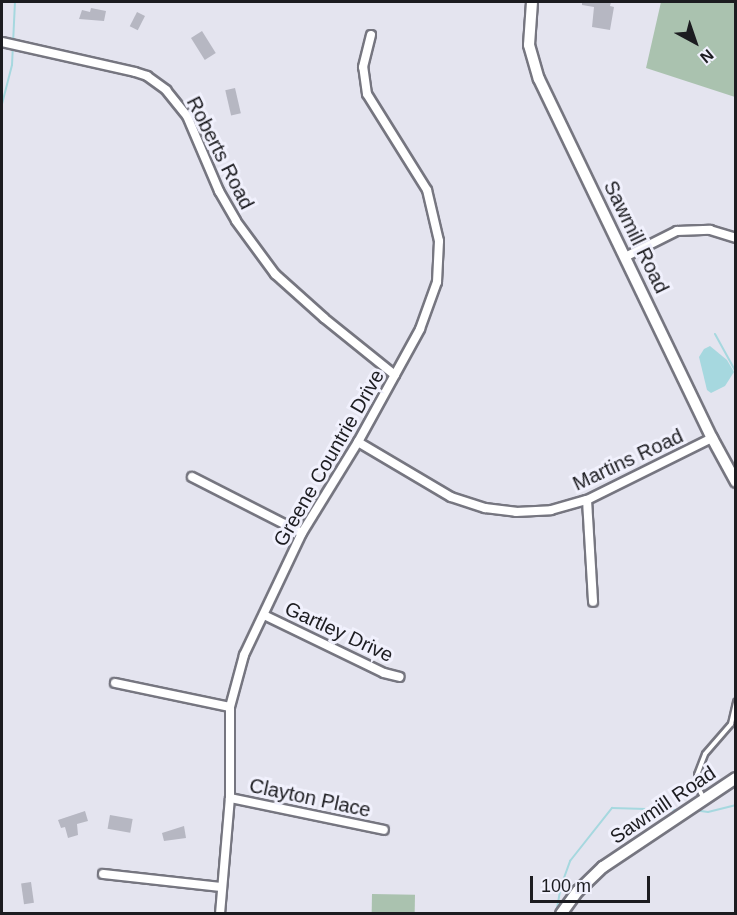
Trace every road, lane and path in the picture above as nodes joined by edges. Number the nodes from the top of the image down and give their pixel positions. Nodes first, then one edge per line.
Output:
1 (532, 2) edge
2 (371, 35) dead end
3 (2, 42) edge
4 (735, 238) edge
5 (625, 257) junction
6 (395, 375) junction
7 (712, 438) junction
8 (358, 442) junction
9 (192, 477) dead end
10 (735, 482) edge
11 (587, 500) junction
12 (302, 533) junction
13 (593, 602) dead end
14 (264, 615) junction
15 (400, 677) dead end
16 (115, 683) dead end
17 (735, 702) edge
18 (230, 707) junction
19 (735, 778) edge
20 (230, 798) junction
21 (704, 800) junction
22 (384, 830) dead end
23 (103, 874) dead end
24 (221, 886) junction
25 (220, 914) edge
26 (561, 914) edge

1 - 5 street, Sawmill Road
2 - 6 street, Greene Countrie Drive
3 - 6 street, Roberts Road
4 - 5 street
5 - 7 street, Sawmill Road
6 - 8 street, Greene Countrie Drive
7 - 10 street, Sawmill Road
7 - 11 street, Martins Road
8 - 11 street, Martins Road
8 - 12 street, Greene Countrie Drive
9 - 12 street
11 - 13 street
12 - 14 street, Greene Countrie Drive
14 - 15 street, Gartley Drive
14 - 18 street, Greene Countrie Drive
16 - 18 street
17 - 21 lane
18 - 20 street, Greene Countrie Drive
19 - 21 street, Sawmill Road
20 - 22 street, Clayton Place
20 - 24 street, Greene Countrie Drive
21 - 26 street, Sawmill Road
23 - 24 street
24 - 25 street, Greene Countrie Drive

